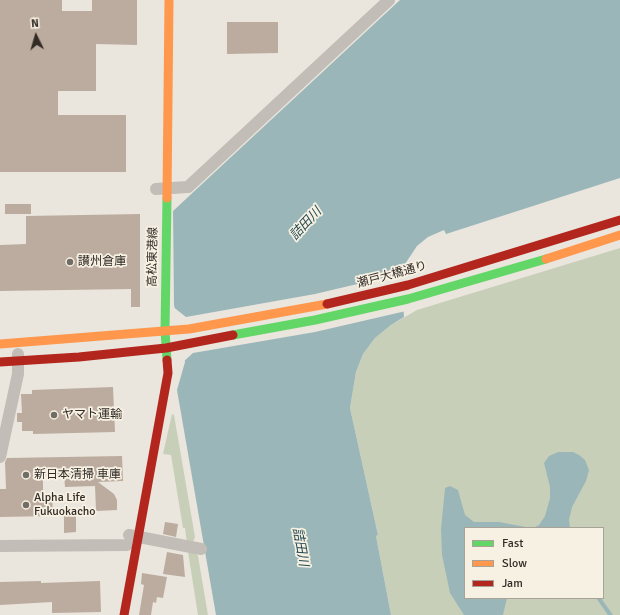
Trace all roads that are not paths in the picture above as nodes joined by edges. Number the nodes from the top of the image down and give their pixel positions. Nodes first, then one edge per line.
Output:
1 (169, 0) edge
2 (388, 0) edge
3 (159, 189) junction
4 (620, 220) edge
5 (620, 235) edge
6 (162, 329) junction
7 (18, 343) junction
8 (0, 344) edge
9 (166, 348) junction
10 (19, 361) junction
11 (0, 362) edge
12 (0, 457) edge
13 (132, 539) junction
14 (0, 546) edge
15 (201, 549) dead end
16 (115, 615) edge
17 (124, 615) edge

1 - 3 street, 高松東港線
2 - 3 street
3 - 6 street, 高松東港線
4 - 6 street, 瀬戸大橋通り
5 - 9 street
6 - 7 street
6 - 9 street, 高松東港線
7 - 8 street
7 - 10 street
9 - 10 street
9 - 13 street, 高松東港線
10 - 11 street
10 - 12 street
13 - 14 street
13 - 15 street
13 - 16 street
13 - 17 street

